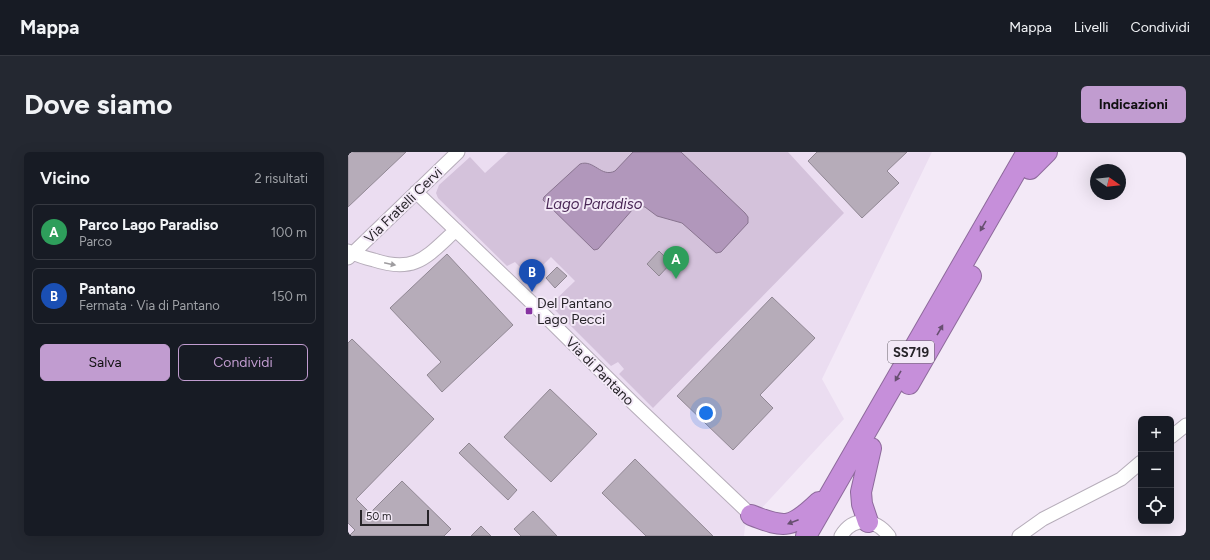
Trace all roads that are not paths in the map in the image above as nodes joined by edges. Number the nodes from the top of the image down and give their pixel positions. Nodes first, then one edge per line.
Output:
1 (458, 152) edge
2 (1040, 152) edge
3 (1047, 152) edge
4 (1024, 160) edge
5 (416, 192) junction
6 (456, 230) junction
7 (349, 254) edge
8 (1186, 425) edge
9 (1174, 435) edge
10 (871, 448) junction
11 (1138, 464) edge
12 (833, 488) junction
13 (751, 515) junction
14 (868, 522) junction
15 (769, 536) edge
16 (806, 536) edge
17 (820, 536) edge
18 (841, 536) edge
19 (889, 536) edge
20 (1019, 536) edge

1 - 5 street, Via Fratelli Cervi
2 - 4 highway, SS719
3 - 4 highway
10 -> 4 highway, SS719
4 -> 12 highway, SS719
5 - 6 street, Via di Pantano
5 - 7 street, Via Fratelli Cervi
7 -> 6 street
6 - 13 street, Via di Pantano
8 - 9 street
10 - 14 highway
10 - 17 highway, SS719
11 - 20 street
12 -> 13 highway
12 - 16 highway, SS719
13 - 15 highway
14 - 18 street
14 - 19 street

